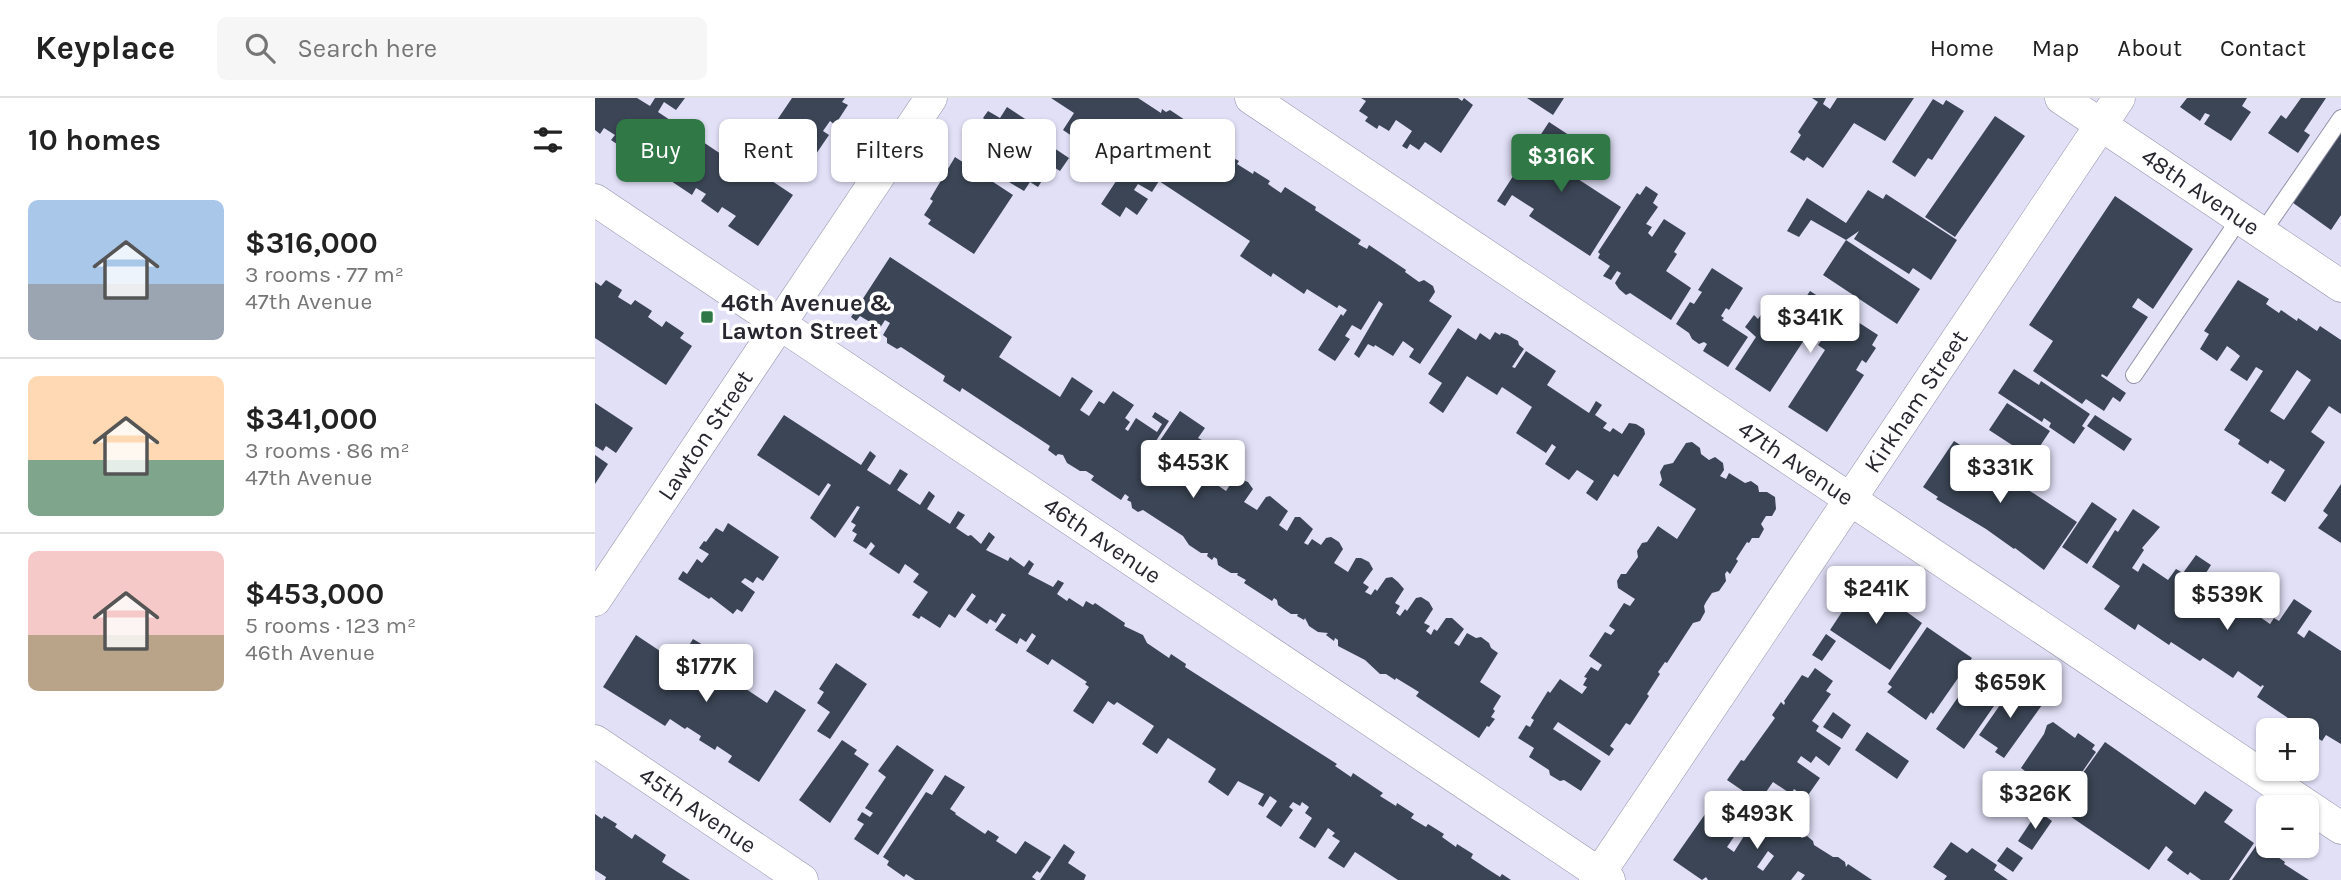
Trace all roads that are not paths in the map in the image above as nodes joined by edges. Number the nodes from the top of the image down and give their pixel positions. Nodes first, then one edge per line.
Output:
1 (931, 98) edge
2 (1251, 98) edge
3 (2061, 98) edge
4 (2119, 98) edge
5 (2341, 118) edge
6 (2101, 125) junction
7 (595, 200) edge
8 (2251, 225) junction
9 (2341, 286) edge
10 (780, 324) junction
11 (2134, 375) dead end
12 (1850, 499) junction
13 (595, 600) edge
14 (595, 741) edge
15 (2341, 828) edge
16 (1601, 878) edge
17 (802, 880) edge

1 - 10 street, Lawton Street
2 - 12 street, 47th Avenue
3 - 6 street, 48th Avenue
4 - 6 street, Kirkham Street
5 - 8 lane
6 - 8 street, 48th Avenue
6 - 12 street, Kirkham Street
7 - 10 street, 46th Avenue
8 - 9 street, 48th Avenue
8 - 11 lane
10 - 13 street, Lawton Street
10 - 16 street, 46th Avenue
12 - 15 street, 47th Avenue
12 - 16 street, Kirkham Street
14 - 17 street, 45th Avenue

